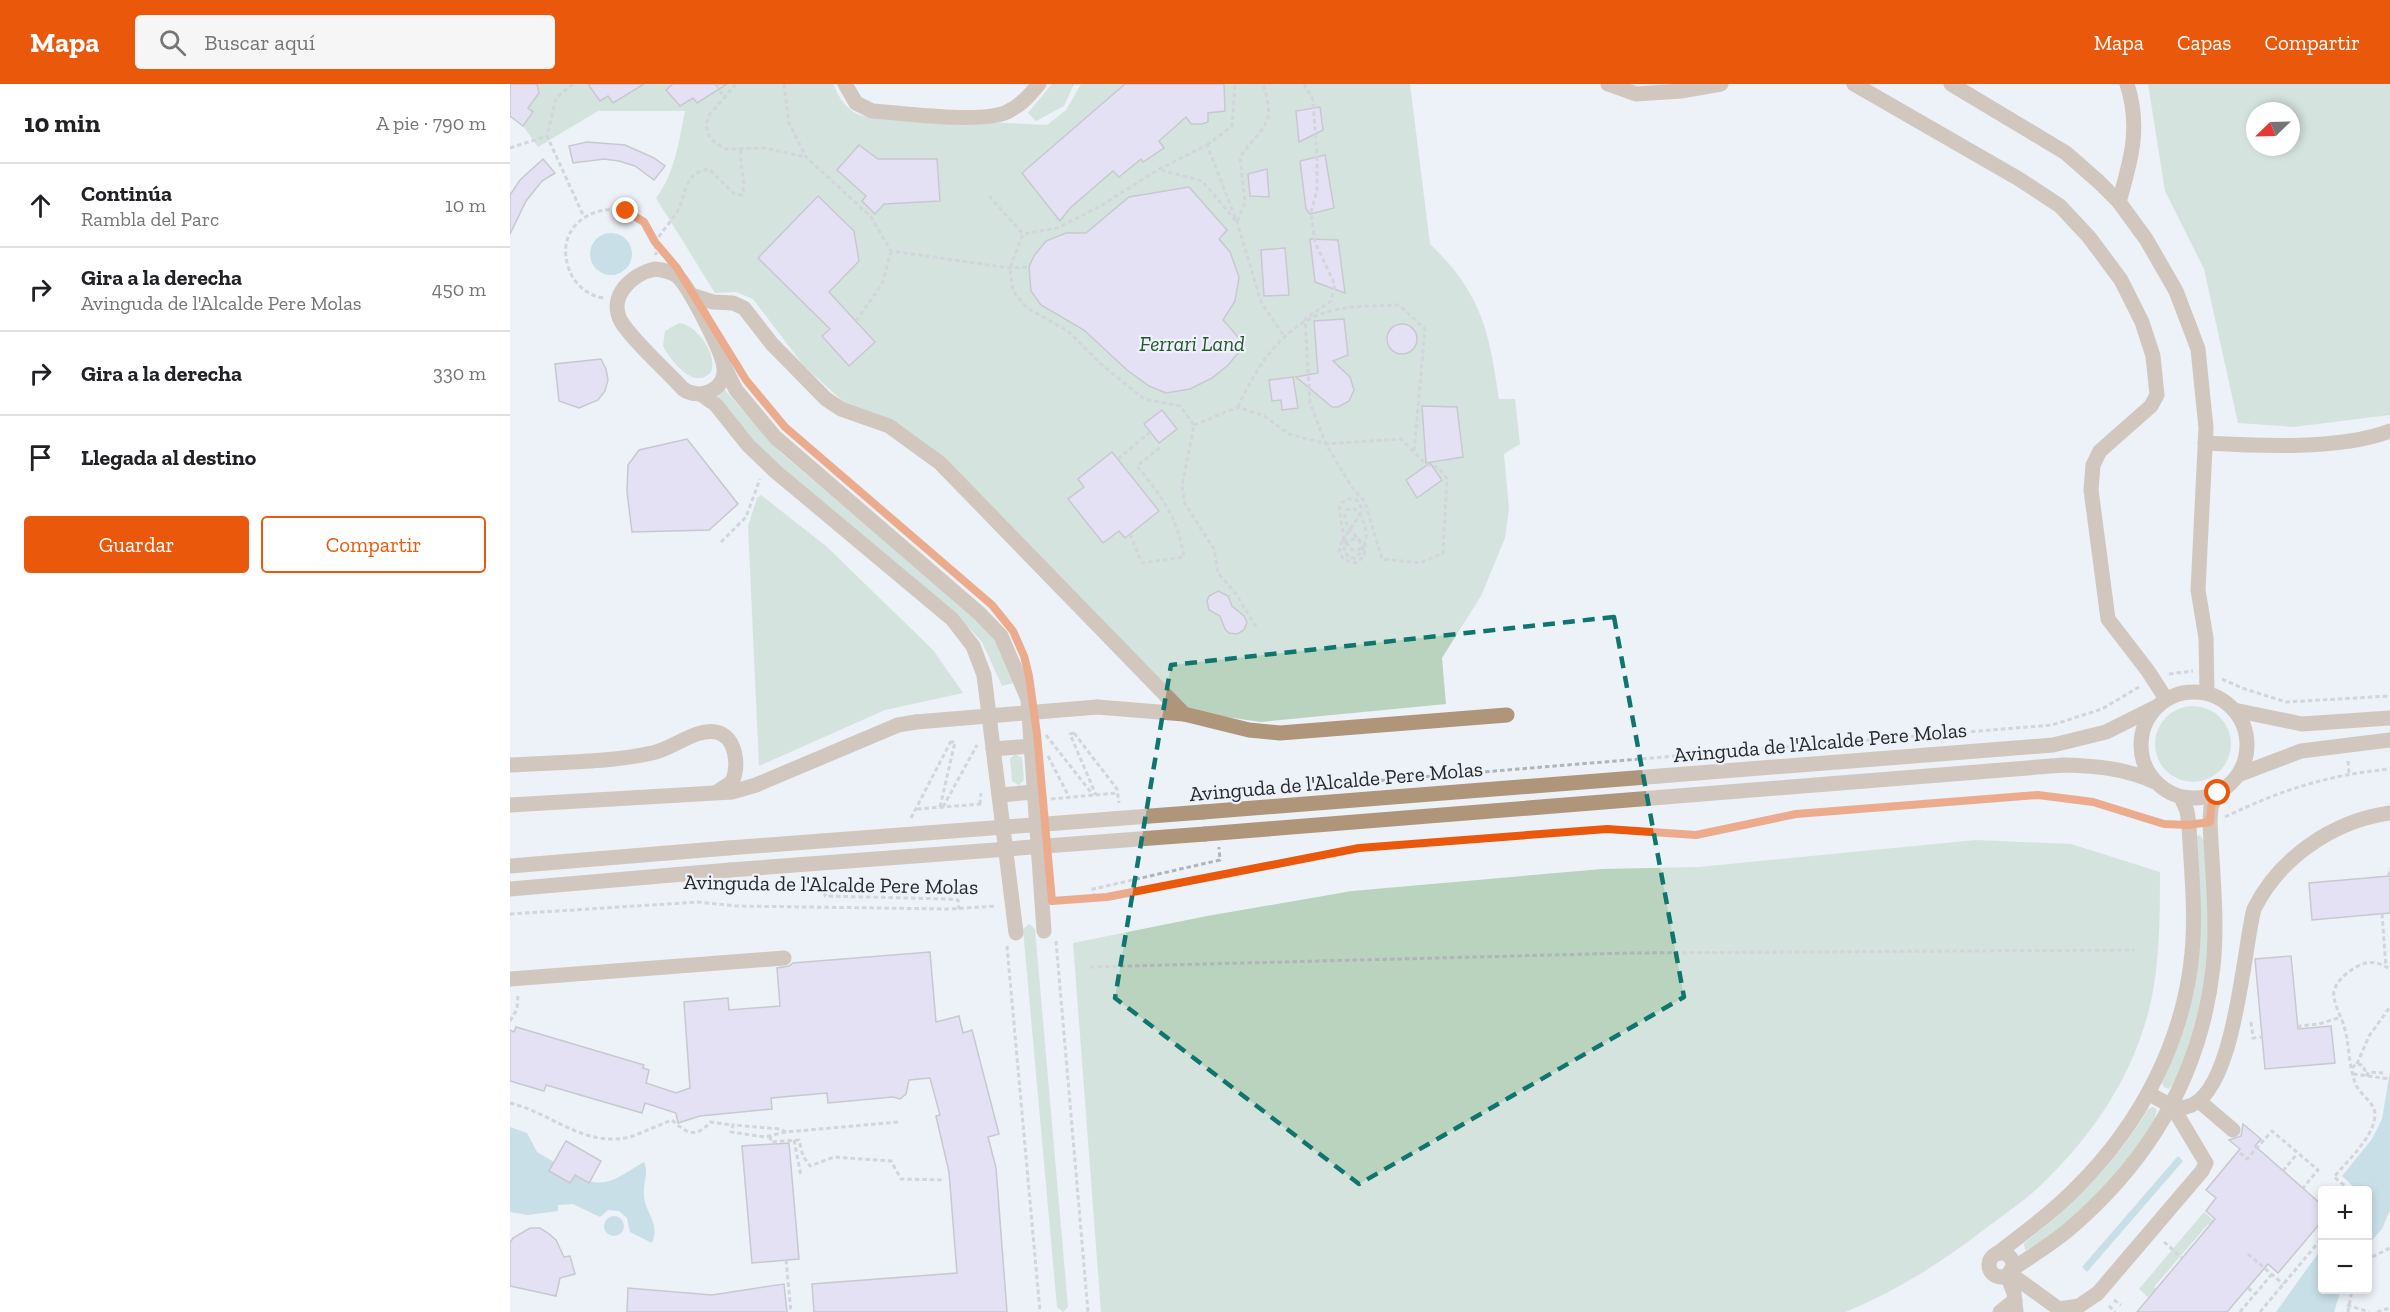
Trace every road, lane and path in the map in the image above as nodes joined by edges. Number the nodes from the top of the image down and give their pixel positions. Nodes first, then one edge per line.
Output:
1 (573, 84) edge
2 (716, 84) edge
3 (736, 84) edge
4 (784, 84) edge
5 (845, 84) edge
6 (1039, 84) edge
7 (1235, 84) edge
8 (1263, 84) edge
9 (1304, 84) edge
10 (1608, 84) edge
11 (1721, 84) edge
12 (1854, 84) edge
13 (1951, 84) edge
14 (2127, 84) edge
15 (725, 99) junction
16 (547, 136) junction
17 (1207, 145) junction
18 (510, 148) edge
19 (741, 150) junction
20 (806, 157) junction
21 (1159, 169) junction
22 (989, 196) dead end
23 (2119, 202) junction
24 (584, 217) junction
25 (1237, 222) junction
26 (1023, 234) junction
27 (655, 242) junction
28 (891, 251) junction
29 (670, 260) dead end
30 (1029, 267) dead end
31 (1010, 268) junction
32 (655, 269) junction
33 (691, 295) junction
34 (618, 299) junction
35 (1331, 302) junction
36 (1339, 309) junction
37 (1305, 320) junction
38 (856, 321) dead end
39 (1284, 336) junction
40 (724, 366) junction
41 (702, 395) junction
42 (1238, 407) junction
43 (1194, 425) junction
44 (2390, 431) edge
45 (1150, 432) dead end
46 (1326, 444) junction
47 (2205, 444) junction
48 (1162, 446) dead end
49 (1414, 452) junction
50 (1118, 459) dead end
51 (761, 476) dead end
52 (1360, 515) junction
53 (1130, 534) dead end
54 (1357, 537) junction
55 (1344, 541) junction
56 (721, 542) dead end
57 (1364, 546) junction
58 (1256, 627) dead end
59 (2207, 672) junction
60 (2154, 679) junction
61 (2207, 693) junction
62 (2390, 696) edge
63 (2162, 703) junction
64 (2234, 710) junction
65 (1184, 714) junction
66 (1507, 715) dead end
67 (2390, 718) edge
68 (1043, 731) dead end
69 (981, 737) dead end
70 (2390, 740) edge
71 (1031, 746) junction
72 (993, 749) junction
73 (1048, 755) dead end
74 (510, 765) edge
75 (2390, 770) edge
76 (2238, 775) junction
77 (1371, 781) dead end
78 (2155, 782) junction
79 (714, 793) junction
80 (2218, 793) junction
81 (1095, 795) junction
82 (1034, 796) junction
83 (1069, 797) junction
84 (2181, 797) junction
85 (1000, 799) junction
86 (510, 805) edge
87 (942, 807) junction
88 (917, 809) junction
89 (2390, 813) edge
90 (914, 817) dead end
91 (2210, 822) junction
92 (2188, 825) junction
93 (1211, 834) junction
94 (825, 863) junction
95 (510, 866) edge
96 (2390, 868) edge
97 (2389, 876) edge
98 (510, 889) edge
99 (1094, 898) junction
100 (1042, 902) junction
101 (1014, 904) junction
102 (959, 909) junction
103 (510, 914) edge
104 (2382, 914) dead end
105 (1055, 936) dead end
106 (1006, 940) dead end
107 (2135, 950) dead end
108 (784, 957) dead end
109 (1090, 967) dead end
110 (2388, 968) edge
111 (512, 978) edge
112 (2390, 1007) edge
113 (2341, 1017) junction
114 (510, 1020) edge
115 (2300, 1029) dead end
116 (2262, 1037) dead end
117 (2253, 1038) dead end
118 (2358, 1064) junction
119 (2352, 1071) junction
120 (2382, 1073) dead end
121 (2364, 1076) junction
122 (2390, 1079) edge
123 (2355, 1081) junction
124 (2148, 1093) junction
125 (2199, 1101) junction
126 (510, 1103) edge
127 (2172, 1106) junction
128 (898, 1122) dead end
129 (733, 1125) junction
130 (2233, 1130) dead end
131 (786, 1132) junction
132 (770, 1136) junction
133 (794, 1140) junction
134 (2240, 1153) dead end
135 (2298, 1153) junction
136 (2283, 1171) dead end
137 (801, 1176) dead end
138 (945, 1180) dead end
139 (2344, 1186) edge
140 (2303, 1188) dead end
141 (2320, 1240) edge
142 (2164, 1242) dead end
143 (2390, 1248) edge
144 (2248, 1254) dead end
145 (2372, 1257) edge
146 (2182, 1258) dead end
147 (786, 1260) dead end
148 (2009, 1273) junction
149 (2272, 1274) junction
150 (2283, 1284) junction
151 (2248, 1288) dead end
152 (2255, 1294) junction
153 (2351, 1294) edge
154 (2114, 1300) dead end
155 (2121, 1305) dead end
156 (2347, 1305) junction
157 (2016, 1306) edge
158 (2109, 1306) dead end
159 (2390, 1308) edge
160 (791, 1312) edge
161 (1040, 1312) edge
162 (1088, 1312) edge
163 (2000, 1312) edge
164 (2115, 1312) edge
165 (2240, 1312) edge
166 (2260, 1312) edge
167 (2348, 1312) edge
168 (2369, 1312) edge
169 (2377, 1312) edge

1 - 16 path
2 - 15 path
3 - 15 path
4 - 20 path
5 - 6 street
7 - 17 path
8 - 25 path
9 - 35 path
10 - 11 street
12 - 60 street
13 - 23 street
14 - 23 street
15 - 19 path
16 - 18 path
16 - 24 path
17 - 21 path
17 - 25 path
19 - 20 path
19 - 27 path
20 - 28 path
21 - 25 path
21 - 26 path
22 - 26 path
23 - 47 street
24 - 27 path
24 - 34 path
25 - 39 path
26 - 31 path
27 - 29 path
27 - 32 path
28 - 31 path
28 - 38 path
30 - 31 path
31 - 43 path
32 - 33 street
32 - 34 street
33 - 40 street
33 - 65 street
34 - 41 street
35 - 36 path
35 - 37 path
36 - 37 path
36 - 49 path
37 - 39 path
37 - 46 path
39 - 42 path
40 - 41 street
40 - 71 street
41 - 72 street
42 - 43 path
42 - 46 path
43 - 58 path
44 - 47 street
45 - 50 path
46 - 49 path
46 - 49 path
47 - 59 street
48 - 53 path
51 - 56 path
52 - 54 path
52 - 55 path, bridge
52 - 55 path
52 - 57 path
54 - 55 path
54 - 57 path
55 - 57 path
55 - 57 path
59 - 60 path
59 - 61 street
59 - 62 path
60 - 63 street
60 - 77 path
61 - 63 street
61 - 64 street
63 - 78 street
63 - 95 street, Avinguda de l'Alcalde Pere Molas, bridge
64 - 67 street
64 - 76 street
65 - 66 street
65 - 79 street, bridge
68 - 81 path
69 - 87 path
70 - 76 street
71 - 72 street
71 - 82 street
72 - 85 street
73 - 83 path
74 - 79 street
75 - 91 path
76 - 80 street
78 - 84 street
78 - 93 street, Avinguda de l'Alcalde Pere Molas
79 - 86 street
80 - 84 street
80 - 91 street
81 - 81 path
81 - 83 path
82 - 83 path
82 - 85 street
82 - 100 street
84 - 92 street
85 - 87 path
85 - 101 street
87 - 88 path
87 - 88 path
88 - 90 path
89 - 125 street
91 - 127 street
92 - 99 path
92 - 124 street
93 - 94 street, Avinguda de l'Alcalde Pere Molas, bridge
93 - 99 path
94 - 98 street, Avinguda de l'Alcalde Pere Molas, bridge
94 - 102 path
96 - 97 path
99 - 100 path
100 - 101 street
101 - 102 path, Avinguda de l'Alcalde Pere Molas
102 - 103 path, Avinguda de l'Alcalde Pere Molas
104 - 110 path
105 - 162 path
106 - 161 path
107 - 109 path
108 - 111 street
110 - 113 path
111 - 114 path
112 - 118 path
113 - 115 path
113 - 119 path
116 - 117 path
118 - 119 path
118 - 121 path
119 - 121 path
119 - 123 path
120 - 121 path
121 - 122 path
121 - 123 path
123 - 139 path
124 - 127 street
124 - 148 street
125 - 127 street
125 - 130 street
126 - 129 path
127 - 148 street
127 - 148 street
128 - 131 path
129 - 131 path
129 - 132 path
131 - 132 path
132 - 133 path
133 - 137 path
133 - 138 path
134 - 135 path
135 - 136 path
135 - 140 path
141 - 150 path
142 - 146 path
143 - 145 path
144 - 149 path
147 - 160 path
148 - 157 street
149 - 150 path
149 - 152 path
150 - 166 path
151 - 152 path
152 - 165 path
153 - 156 path
154 - 155 path
156 - 167 path
156 - 168 path
157 - 163 street
158 - 164 path
159 - 169 path

